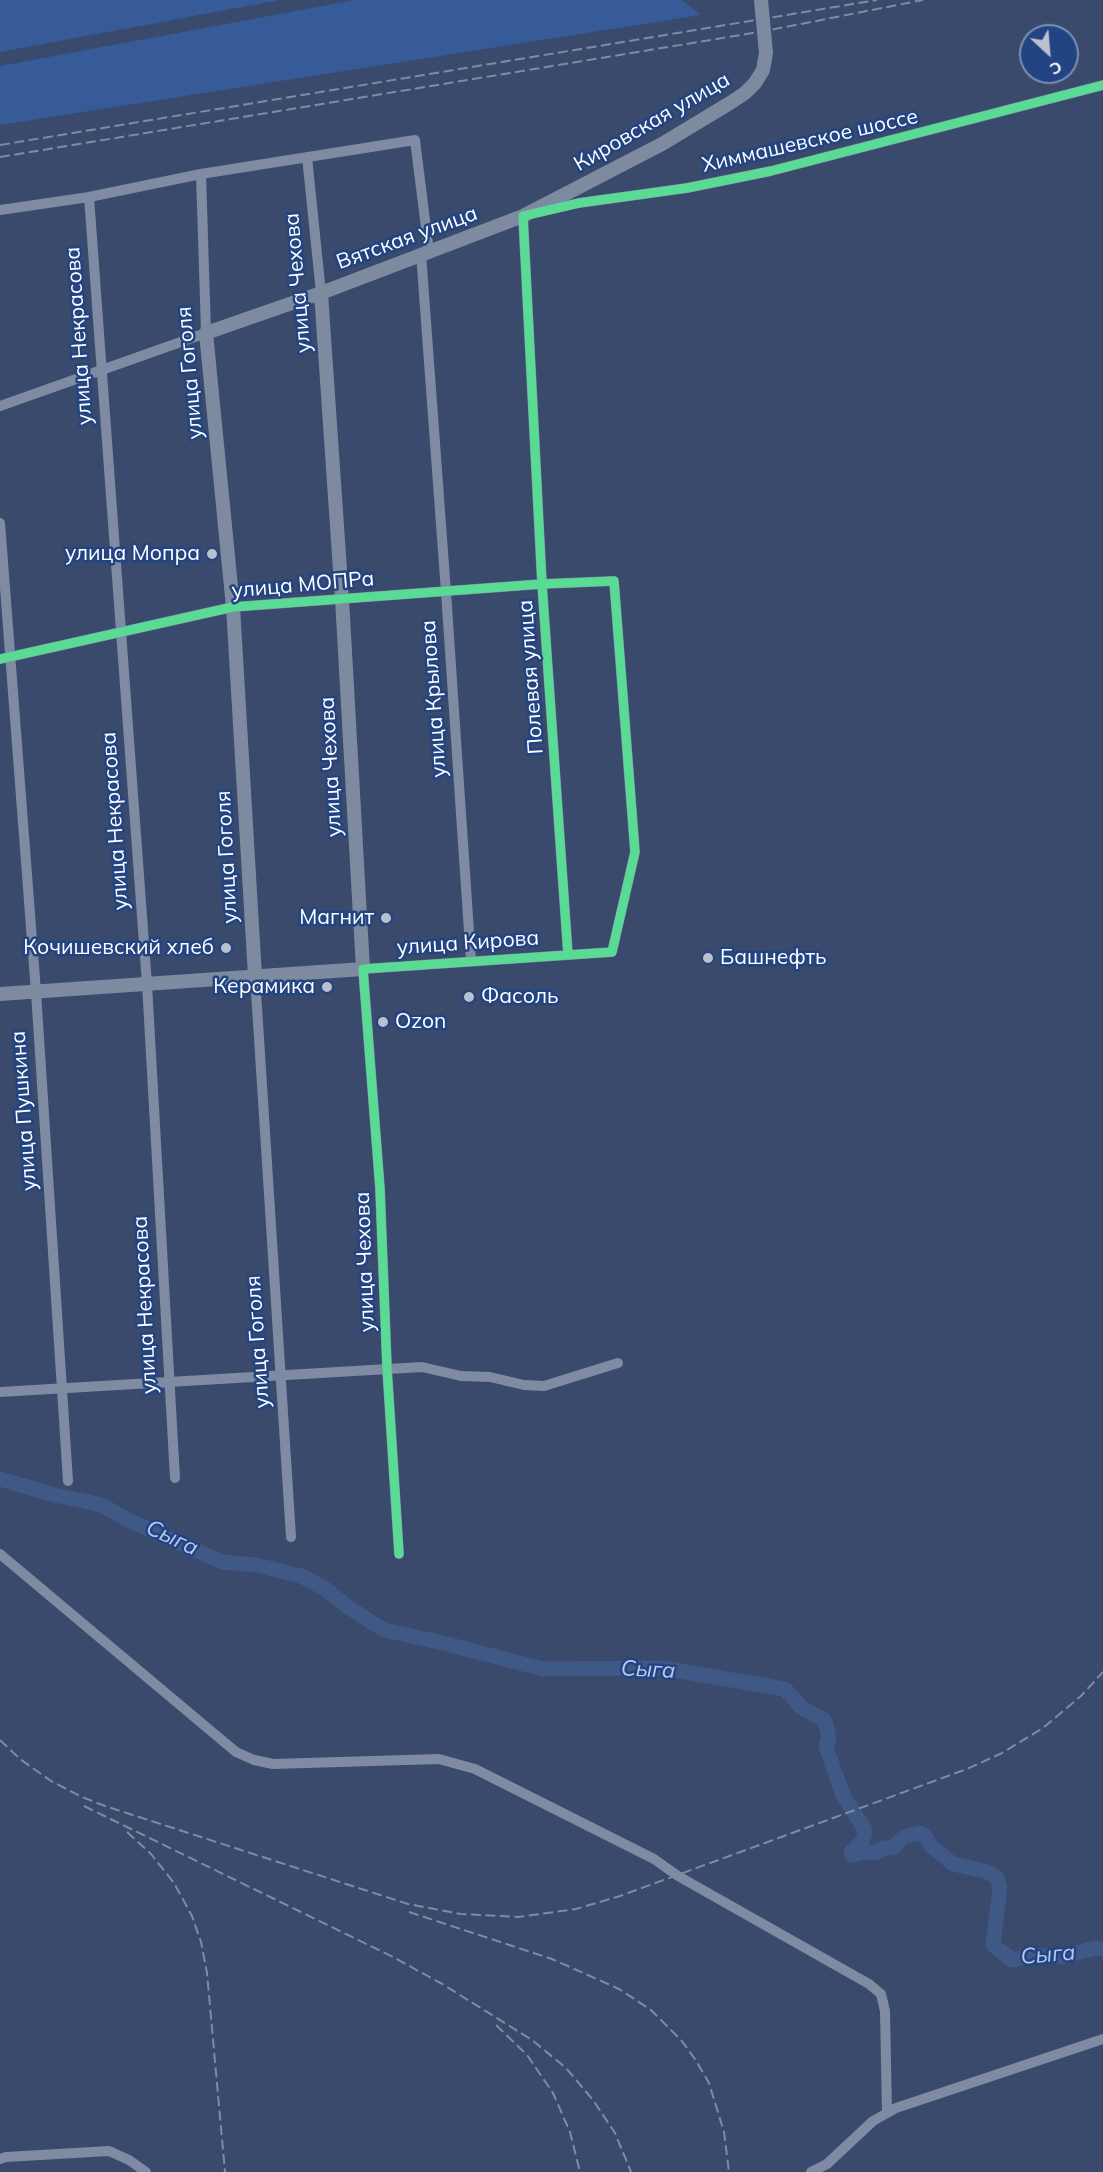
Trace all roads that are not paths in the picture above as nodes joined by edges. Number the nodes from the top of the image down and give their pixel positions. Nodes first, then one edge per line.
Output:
1 (761, 0) edge
2 (1103, 85) edge
3 (307, 157) junction
4 (201, 174) junction
5 (89, 197) junction
6 (0, 210) edge
7 (523, 216) junction
8 (425, 253) junction
9 (321, 293) junction
10 (206, 333) junction
11 (101, 371) junction
12 (0, 406) edge
13 (0, 523) edge
14 (542, 584) junction
15 (446, 592) junction
16 (342, 599) junction
17 (233, 607) junction
18 (120, 633) junction
19 (5, 658) edge
20 (612, 952) joint
21 (568, 955) junction
22 (471, 961) junction
23 (363, 969) junction
24 (255, 976) junction
25 (147, 984) junction
26 (36, 992) junction
27 (0, 994) edge
28 (618, 1363) dead end
29 (387, 1368) junction
30 (281, 1376) junction
31 (169, 1382) junction
32 (62, 1389) junction
33 (0, 1392) edge
34 (175, 1478) dead end
35 (68, 1480) dead end
36 (291, 1538) dead end
37 (0, 1554) edge
38 (399, 1554) dead end
39 (1103, 2039) edge
40 (887, 2113) junction
41 (0, 2159) edge
42 (146, 2172) edge
43 (811, 2172) edge

1 - 7 main road, Кировская улица
2 - 7 street, Химмашевское шоссе
3 - 4 street
3 - 8 street, улица Крылова
3 - 9 street, улица Чехова
4 - 5 street
4 - 10 street, улица Гоголя
5 - 6 street
5 - 11 street, улица Некрасова
7 - 8 main road, Вятская улица
7 - 14 street, Полевая улица
8 - 9 main road, Вятская улица
8 - 15 street, улица Крылова
9 - 10 main road, Вятская улица
9 - 16 main road, улица Чехова
10 - 11 street, Вятская улица
10 - 17 main road, улица Гоголя
11 - 12 street, Вятская улица
11 - 18 street, улица Некрасова
13 - 19 street, улица Пушкина
14 - 15 street, улица МОПРа
14 - 20 street, улица МОПРа
14 - 21 street, Полевая улица
15 - 16 street, улица МОПРа
15 - 22 street, улица Крылова
16 - 17 street, улица МОПРа
16 - 23 main road, улица Чехова
17 - 18 street, улица МОПРа
17 - 24 main road, улица Гоголя
18 - 19 street, улица МОПРа
18 - 25 street, улица Некрасова
19 - 26 street, улица Пушкина
20 - 21 street, улица Кирова
21 - 22 street, улица Кирова
22 - 23 street, улица Кирова
23 - 24 main road, улица Кирова
23 - 29 street, улица Чехова
24 - 25 main road, улица Кирова
24 - 30 street, улица Гоголя
25 - 26 main road, улица Кирова
25 - 31 street, улица Некрасова
26 - 27 main road, улица Кирова
26 - 32 street, улица Пушкина
28 - 29 street
29 - 30 street
29 - 38 street, улица Чехова
30 - 31 street
30 - 36 street, улица Гоголя
31 - 32 street
31 - 34 street, улица Некрасова
32 - 33 street
32 - 35 street, улица Пушкина
37 - 40 street
39 - 40 street
40 - 43 street
41 - 42 street

